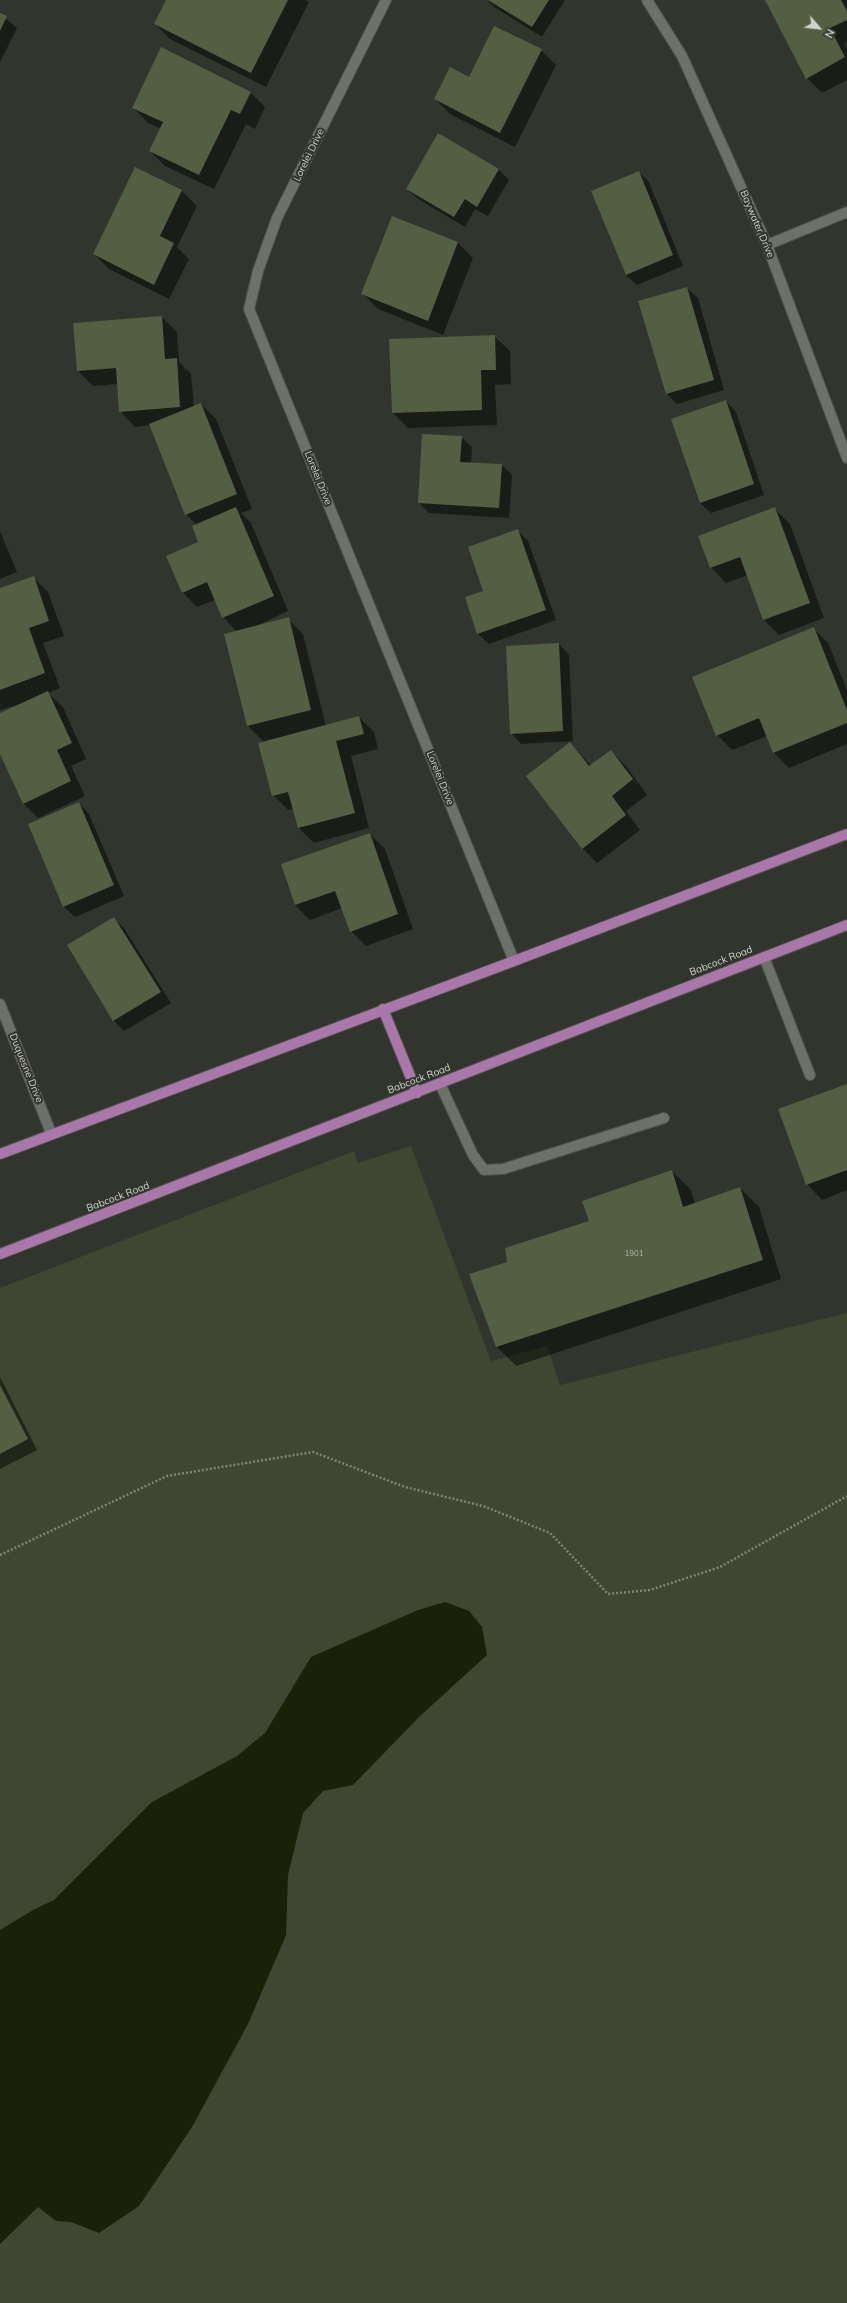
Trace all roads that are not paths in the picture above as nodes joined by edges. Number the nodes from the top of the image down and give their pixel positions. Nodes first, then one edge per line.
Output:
1 (386, 0) edge
2 (647, 0) edge
3 (847, 212) edge
4 (767, 245) junction
5 (847, 458) edge
6 (847, 834) edge
7 (847, 925) edge
8 (764, 957) junction
9 (514, 961) junction
10 (0, 1004) edge
11 (383, 1009) junction
12 (810, 1075) dead end
13 (440, 1084) junction
14 (417, 1093) junction
15 (664, 1118) dead end
16 (51, 1133) junction
17 (0, 1154) edge
18 (0, 1254) edge

1 - 9 street, Lorelei Drive
2 - 4 street, Baywater Drive
3 - 4 street
4 - 5 street, Baywater Drive
6 - 9 main road
7 - 8 main road, Babcock Road
8 - 12 street
8 - 13 main road, Babcock Road
9 - 11 main road
10 - 16 street, Duquesne Drive
11 - 14 main road
11 - 16 main road
13 - 14 main road, Babcock Road
13 - 15 street
14 - 18 main road, Babcock Road
16 - 17 main road

